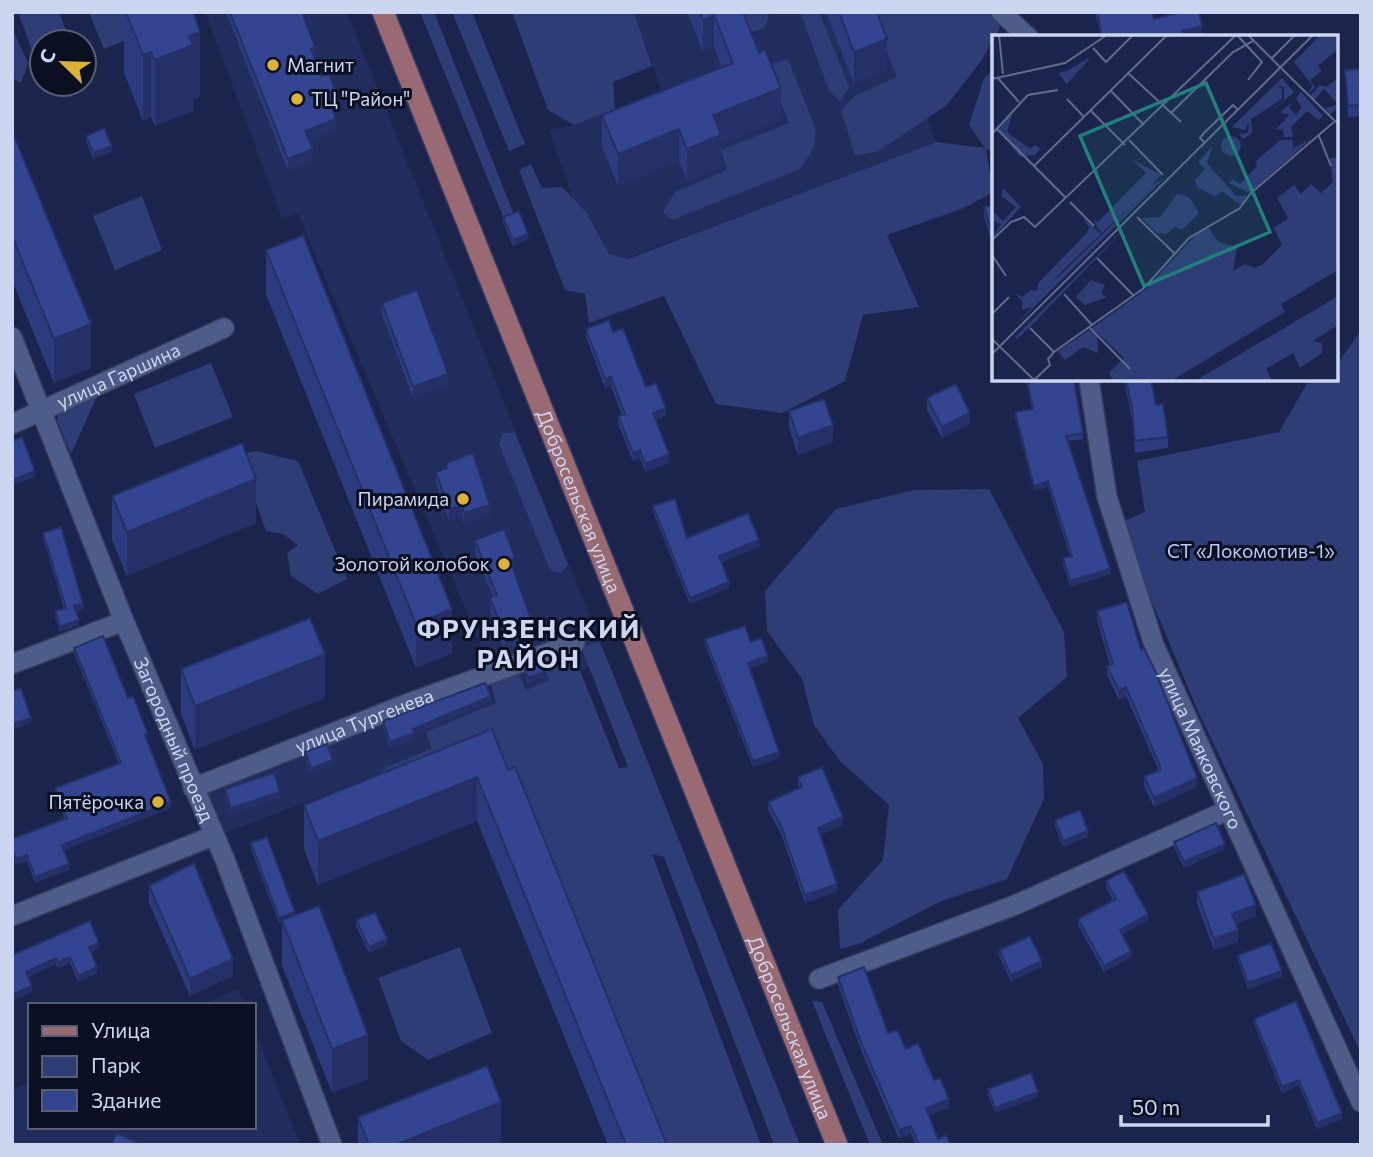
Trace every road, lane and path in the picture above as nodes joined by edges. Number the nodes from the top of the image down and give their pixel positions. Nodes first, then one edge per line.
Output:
1 (383, 12) edge
2 (1001, 12) edge
3 (1026, 35) edge
4 (224, 328) dead end
5 (12, 337) edge
6 (1089, 382) edge
7 (42, 411) junction
8 (12, 424) edge
9 (124, 621) junction
10 (575, 643) dead end
11 (12, 664) edge
12 (193, 788) junction
13 (1227, 810) junction
14 (213, 836) junction
15 (12, 916) edge
16 (819, 979) dead end
17 (1361, 1102) edge
18 (332, 1145) edge
19 (837, 1145) edge

1 - 19 main road, Добросельская улица
2 - 3 street
4 - 7 street, улица Гаршина
5 - 7 street, Загородный проезд
6 - 13 street, улица Маяковского
7 - 8 street, улица Гаршина
7 - 9 street, Загородный проезд
9 - 11 street
9 - 12 street, Загородный проезд
10 - 12 street, улица Тургенева
12 - 14 street, Загородный проезд
13 - 16 street
13 - 17 street, улица Маяковского
14 - 15 street
14 - 18 street, Загородный проезд

